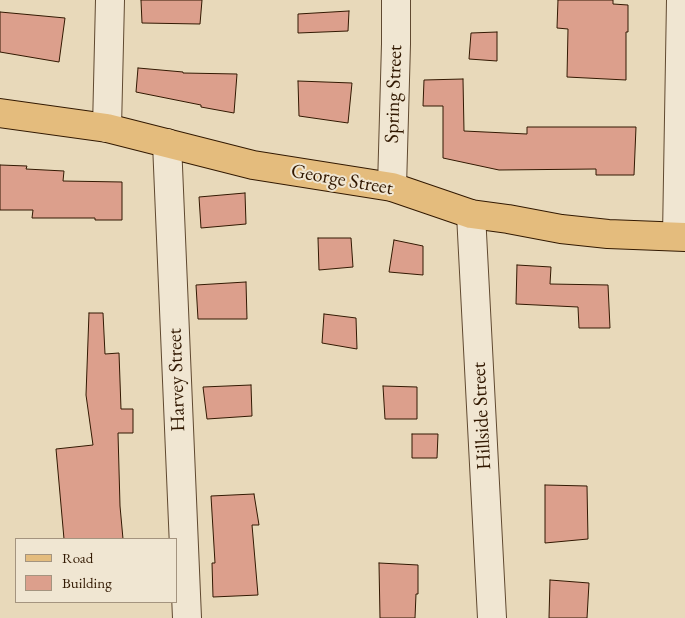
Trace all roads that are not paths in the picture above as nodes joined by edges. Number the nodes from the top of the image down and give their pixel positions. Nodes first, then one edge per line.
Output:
1 (110, 0) edge
2 (396, 0) edge
3 (681, 0) edge
4 (0, 113) edge
5 (107, 128) junction
6 (167, 143) junction
7 (392, 188) junction
8 (471, 214) junction
9 (681, 237) edge
10 (187, 618) edge
11 (492, 618) edge

1 - 5 street
2 - 7 street, Spring Street
3 - 9 street
4 - 5 main road, George Street
5 - 6 main road, George Street
6 - 7 main road, George Street
6 - 10 street, Harvey Street
7 - 8 main road, George Street
8 - 9 main road, George Street
8 - 11 street, Hillside Street

